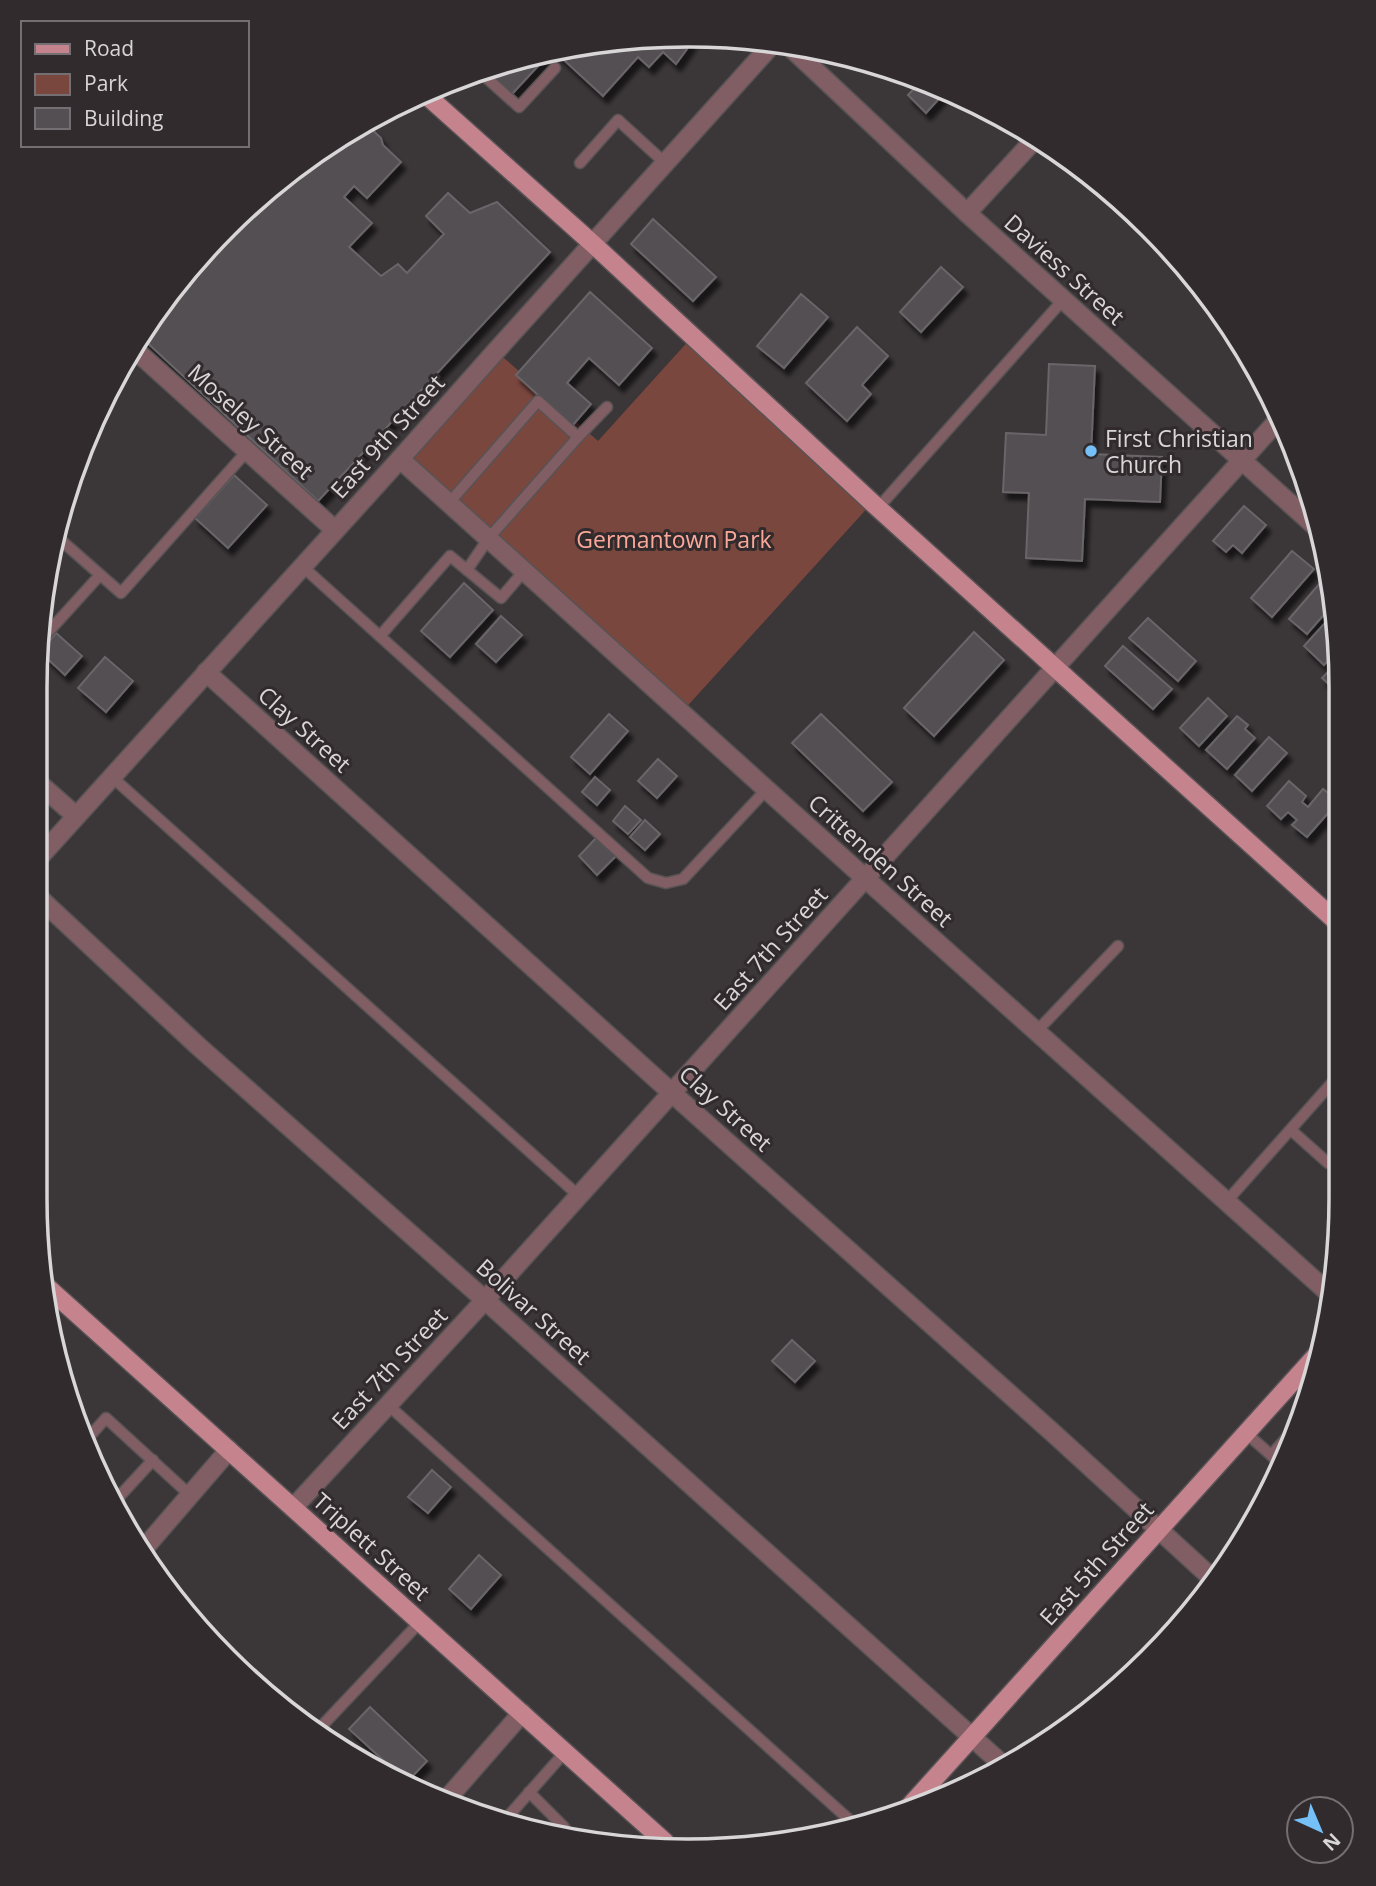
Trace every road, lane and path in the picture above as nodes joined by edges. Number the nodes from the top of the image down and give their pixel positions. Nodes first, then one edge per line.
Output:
1 (765, 52) edge
2 (802, 58) edge
3 (555, 68) dead end
4 (488, 79) edge
5 (433, 101) edge
6 (1029, 146) edge
7 (580, 163) dead end
8 (665, 163) junction
9 (967, 213) junction
10 (593, 244) junction
11 (1063, 300) junction
12 (141, 355) edge
13 (607, 407) dead end
14 (1273, 426) edge
15 (579, 437) junction
16 (248, 450) junction
17 (400, 459) junction
18 (1241, 461) junction
19 (449, 503) junction
20 (878, 508) junction
21 (1306, 518) edge
22 (335, 530) junction
23 (488, 539) junction
24 (64, 543) edge
25 (302, 566) junction
26 (467, 570) junction
27 (524, 572) junction
28 (100, 575) junction
29 (51, 629) edge
30 (380, 636) junction
31 (1055, 667) junction
32 (206, 672) junction
33 (111, 776) junction
34 (47, 790) edge
35 (766, 790) junction
36 (76, 816) junction
37 (47, 849) edge
38 (866, 879) junction
39 (47, 905) edge
40 (1329, 914) edge
41 (1118, 946) dead end
42 (1036, 1032) junction
43 (1329, 1087) edge
44 (672, 1093) junction
45 (1292, 1130) junction
46 (1328, 1163) dead end
47 (579, 1196) junction
48 (1226, 1202) junction
49 (1322, 1288) edge
50 (55, 1294) edge
51 (485, 1300) junction
52 (1306, 1366) edge
53 (388, 1405) junction
54 (92, 1433) edge
55 (1246, 1433) junction
56 (1279, 1446) edge
57 (229, 1450) junction
58 (1270, 1455) junction
59 (1273, 1458) edge
60 (153, 1460) junction
61 (121, 1495) edge
62 (190, 1495) junction
63 (293, 1508) junction
64 (1159, 1530) junction
65 (148, 1543) edge
66 (1207, 1573) edge
67 (420, 1622) junction
68 (522, 1713) junction
69 (323, 1725) edge
70 (972, 1738) junction
71 (565, 1752) junction
72 (996, 1759) edge
73 (529, 1792) junction
74 (452, 1793) edge
75 (921, 1795) edge
76 (510, 1813) edge
77 (848, 1818) edge
78 (563, 1826) edge
79 (660, 1838) edge

1 - 8 street, East 9th Street
2 - 9 street, Daviess Street
3 - 4 lane
5 - 10 main road
6 - 9 street
7 - 8 lane
8 - 10 street, East 9th Street
9 - 11 street, Daviess Street
10 - 17 street, East 9th Street
10 - 20 main road
11 - 18 street, Daviess Street
11 - 20 lane
12 - 16 street, Moseley Street
13 - 15 lane
14 - 18 street, East 7th Street
15 - 19 lane
15 - 23 lane
16 - 22 street, Moseley Street
16 - 28 lane
17 - 19 street, Crittenden Street
17 - 22 street, East 9th Street
18 - 21 street, Daviess Street
18 - 31 street, East 7th Street
19 - 23 street, Crittenden Street
20 - 31 main road
22 - 25 street, East 9th Street
23 - 26 lane
23 - 27 street, Crittenden Street
24 - 28 lane
25 - 30 lane
25 - 32 street, East 9th Street
26 - 27 lane
26 - 30 lane
27 - 35 street, Crittenden Street
28 - 29 lane
30 - 35 lane
31 - 38 street, East 7th Street
31 - 40 main road
32 - 33 street, East 9th Street
32 - 44 street, Clay Street
33 - 36 street, East 9th Street
33 - 47 lane
34 - 36 street
35 - 38 street, Crittenden Street
36 - 37 street, East 9th Street
38 - 42 street, Crittenden Street
38 - 44 street, East 7th Street
39 - 51 street, Bolivar Street
41 - 42 lane
42 - 48 street, Crittenden Street
43 - 45 lane
44 - 47 street, East 7th Street
44 - 64 street, Clay Street
45 - 46 lane
45 - 48 lane
47 - 51 street, East 7th Street
48 - 49 street, Crittenden Street
50 - 57 main road, Triplett Street
51 - 53 street, East 7th Street
51 - 70 street, Bolivar Street
52 - 55 main road, East 5th Street
53 - 63 street, East 7th Street
53 - 77 lane
54 - 60 lane
55 - 58 lane
55 - 64 main road, East 5th Street
56 - 58 lane
57 - 62 street
57 - 63 main road, Triplett Street
58 - 59 lane
60 - 61 lane
60 - 62 lane
62 - 65 street
63 - 67 main road, Triplett Street
64 - 66 street, Clay Street
64 - 70 main road, East 5th Street
67 - 68 main road, Triplett Street
67 - 69 lane
68 - 71 main road, Triplett Street
68 - 74 street
70 - 72 street, Bolivar Street
70 - 75 main road, East 5th Street
71 - 73 lane
71 - 79 main road, Triplett Street
73 - 76 lane
73 - 78 lane

